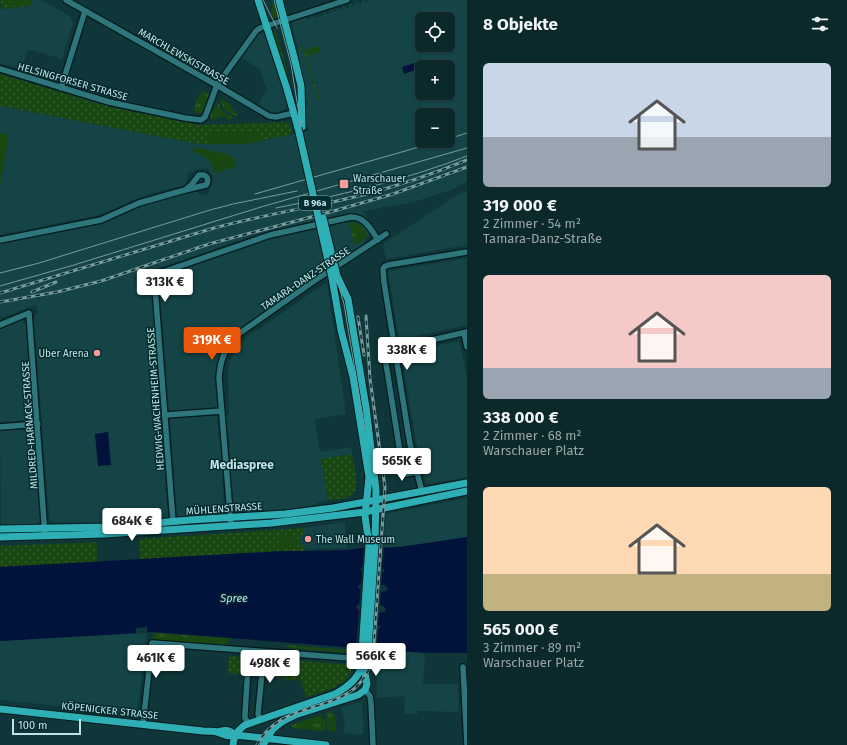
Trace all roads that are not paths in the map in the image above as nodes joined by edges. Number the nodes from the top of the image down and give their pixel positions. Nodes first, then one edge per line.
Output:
1 (66, 0) edge
2 (258, 0) edge
3 (279, 0) edge
4 (348, 0) edge
5 (85, 11) junction
6 (285, 20) junction
7 (267, 26) junction
8 (0, 69) edge
9 (217, 85) junction
10 (61, 88) junction
11 (298, 112) junction
12 (185, 190) dead end
13 (386, 234) dead end
14 (0, 240) edge
15 (378, 240) junction
16 (467, 252) edge
17 (335, 277) junction
18 (0, 325) edge
19 (465, 332) edge
20 (467, 347) edge
21 (395, 348) junction
22 (222, 411) junction
23 (166, 415) junction
24 (38, 424) junction
25 (0, 426) edge
26 (417, 472) junction
27 (467, 483) edge
28 (467, 491) edge
29 (422, 492) junction
30 (376, 500) junction
31 (366, 501) junction
32 (376, 514) junction
33 (365, 516) junction
34 (230, 517) junction
35 (173, 522) junction
36 (231, 525) junction
37 (45, 528) junction
38 (0, 529) edge
39 (45, 536) junction
40 (0, 537) edge
41 (372, 545) junction
42 (249, 651) junction
43 (264, 652) junction
44 (364, 659) junction
45 (463, 667) dead end
46 (365, 690) junction
47 (0, 709) edge
48 (260, 719) junction
49 (248, 723) junction
50 (143, 724) junction
51 (235, 735) junction
52 (265, 742) edge
53 (467, 744) edge
54 (233, 745) edge
55 (326, 745) edge
56 (373, 745) edge

1 - 5 street, MARCHLEWSKISTRASSE
2 - 7 main road, B 96a
3 - 6 main road, B 96a
4 - 6 street
5 - 9 street, MARCHLEWSKISTRASSE
5 - 10 street
6 - 7 street
6 - 11 main road, B 96a
7 - 9 street
7 - 11 main road, B 96a
8 - 10 street, HELSINGFORSER STRASSE
9 - 10 street, HELSINGFORSER STRASSE
9 - 11 street, MARCHLEWSKISTRASSE
11 - 17 main road, B 96a, bridge
12 - 14 street
13 - 15 street, TAMARA-DANZ-STRASSE
15 - 22 street, TAMARA-DANZ-STRASSE
15 - 23 street, HEDWIG-WACHENHEIM-STRASSE
16 - 21 street
17 - 30 main road, B 96a
17 - 31 main road, B 96a
18 - 24 street, MILDRED-HARNACK-STRASSE
19 - 20 street
19 - 21 street
21 - 26 street
21 - 26 street
22 - 23 street
22 - 34 street, TAMARA-DANZ-STRASSE
23 - 35 street, HEDWIG-WACHENHEIM-STRASSE
24 - 25 street
24 - 37 street, MILDRED-HARNACK-STRASSE
26 - 29 street
27 - 29 main road, MÜHLENSTRASSE
28 - 32 main road, MÜHLENSTRASSE
29 - 30 main road, MÜHLENSTRASSE
30 - 31 main road, MÜHLENSTRASSE
30 - 32 main road, B 96a
31 - 33 main road, B 96a
31 - 34 main road, MÜHLENSTRASSE
32 - 33 main road, MÜHLENSTRASSE
32 - 41 main road
33 - 36 main road, MÜHLENSTRASSE
33 - 41 main road
34 - 35 main road, MÜHLENSTRASSE
34 - 36 street, TAMARA-DANZ-STRASSE
35 - 37 main road, MÜHLENSTRASSE
36 - 39 main road, MÜHLENSTRASSE
37 - 38 main road, MÜHLENSTRASSE
37 - 39 street, MILDRED-HARNACK-STRASSE
39 - 40 main road, MÜHLENSTRASSE
41 - 44 main road
42 - 43 street
42 - 49 street
42 - 50 street
43 - 44 street
43 - 48 street
44 - 46 main road
44 - 48 main road
45 - 53 street
46 - 52 main road
46 - 56 street
47 - 50 main road, KÖPENICKER STRASSE
48 - 49 main road
49 - 51 main road
50 - 51 main road, KÖPENICKER STRASSE
51 - 52 main road, KÖPENICKER STRASSE
51 - 54 main road
52 - 55 main road, KÖPENICKER STRASSE

